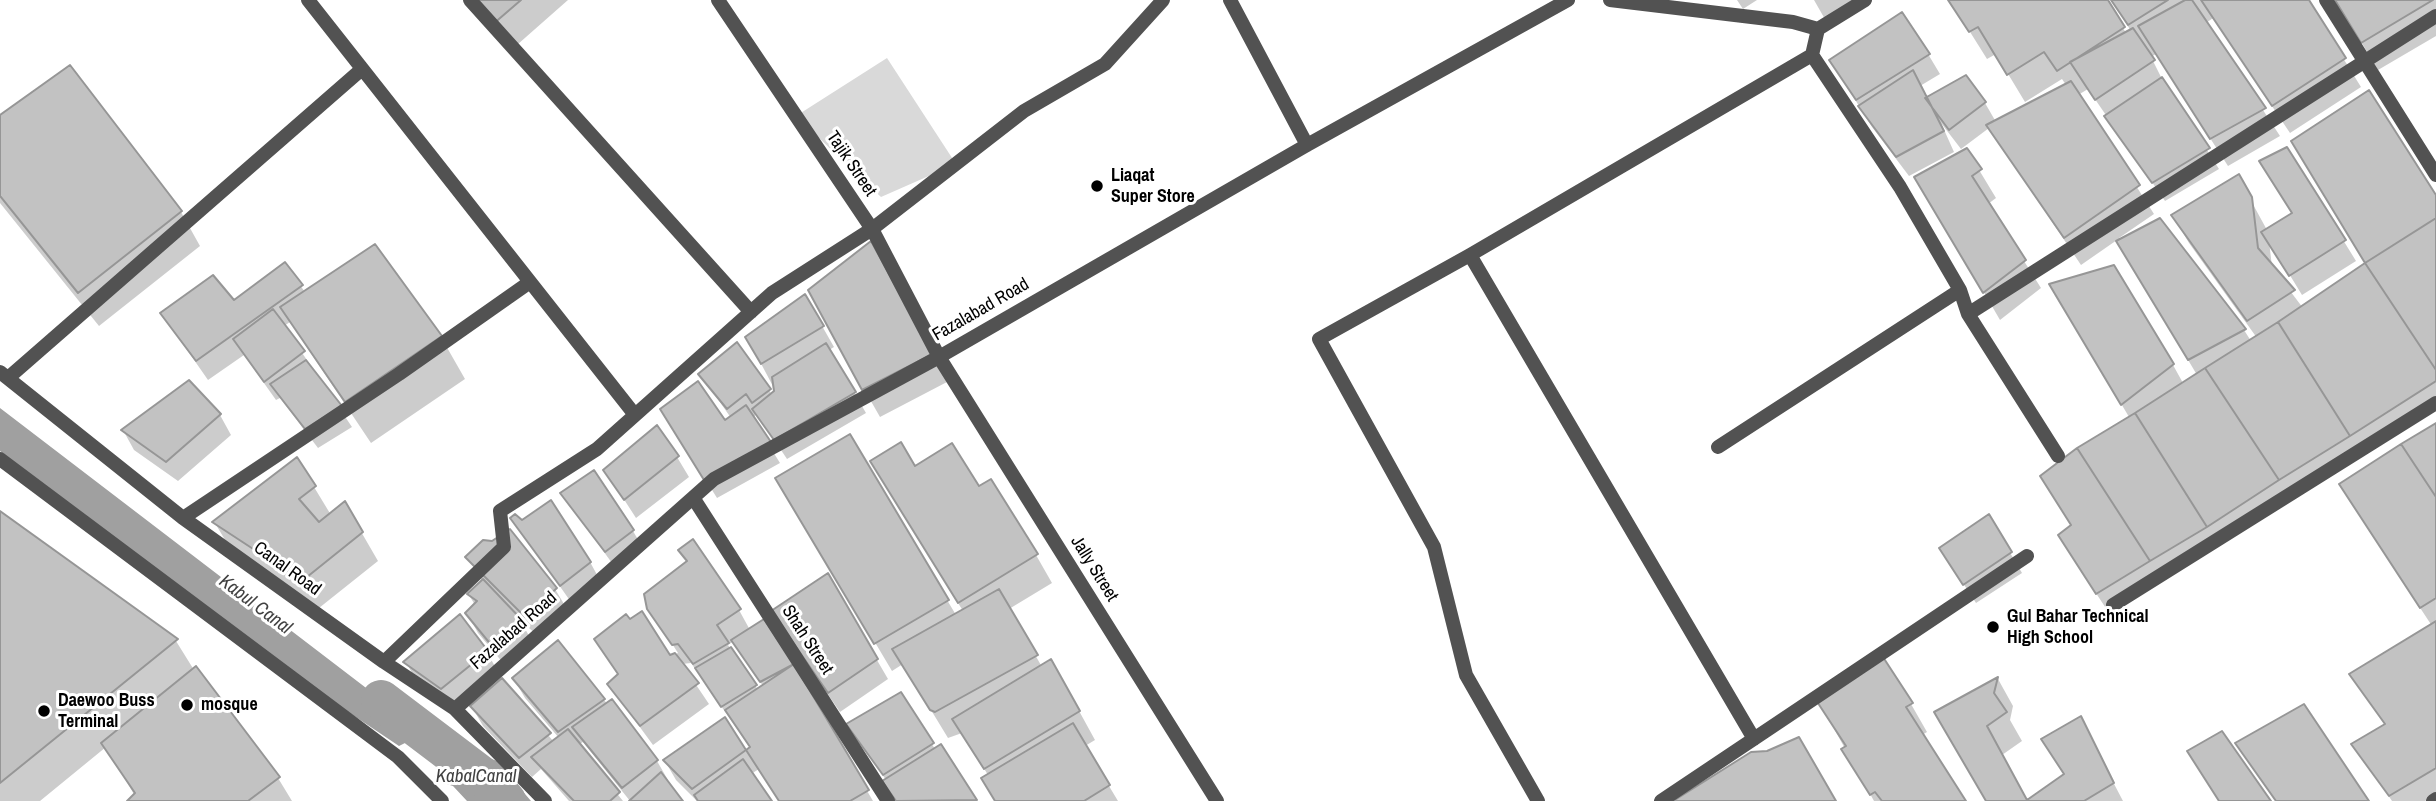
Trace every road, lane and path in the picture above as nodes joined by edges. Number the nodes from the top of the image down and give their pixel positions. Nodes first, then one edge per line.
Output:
1 (308, 0) edge
2 (470, 0) edge
3 (718, 0) edge
4 (1163, 0) edge
5 (1230, 0) edge
6 (1568, 0) edge
7 (1610, 0) edge
8 (1866, 0) edge
9 (2326, 0) edge
10 (2436, 16) edge
11 (1818, 29) junction
12 (1812, 55) junction
13 (2365, 61) junction
14 (362, 69) junction
15 (1307, 145) junction
16 (2436, 175) edge
17 (872, 229) junction
18 (1470, 255) junction
19 (530, 282) junction
20 (1960, 290) junction
21 (751, 312) junction
22 (1968, 314) junction
23 (939, 357) junction
24 (4, 375) edge
25 (2436, 403) edge
26 (635, 415) junction
27 (1718, 447) dead end
28 (2057, 456) dead end
29 (0, 459) edge
30 (694, 499) junction
31 (183, 518) junction
32 (2027, 556) dead end
33 (2113, 605) dead end
34 (384, 662) junction
35 (455, 709) junction
36 (1754, 739) junction
37 (442, 801) edge
38 (545, 801) edge
39 (888, 801) edge
40 (1217, 801) edge
41 (1538, 801) edge
42 (1661, 801) edge

1 - 14 street
2 - 21 street
3 - 17 street, Tajik Street
4 - 17 street
5 - 15 street
6 - 15 street, Fazalabad Road
7 - 11 street
8 - 11 street
9 - 13 street
10 - 13 street
11 - 12 street
12 - 18 street
12 - 20 street
13 - 16 street
13 - 22 street
14 - 19 street
14 - 24 street
15 - 23 street, Fazalabad Road
17 - 21 street
17 - 23 street, Tajik Street
18 - 36 street
18 - 41 street
19 - 26 street
19 - 31 street
20 - 22 street
20 - 27 street
21 - 26 street
22 - 28 street
23 - 30 street, Fazalabad Road
23 - 40 street, Jally Street
24 - 31 street, Canal Road
25 - 33 street
26 - 34 street
29 - 37 street
30 - 35 street, Fazalabad Road
30 - 39 street, Shah Street
31 - 34 street, Canal Road
32 - 36 street
34 - 35 street, Canal Road
35 - 38 street, Canal Road
36 - 42 street

